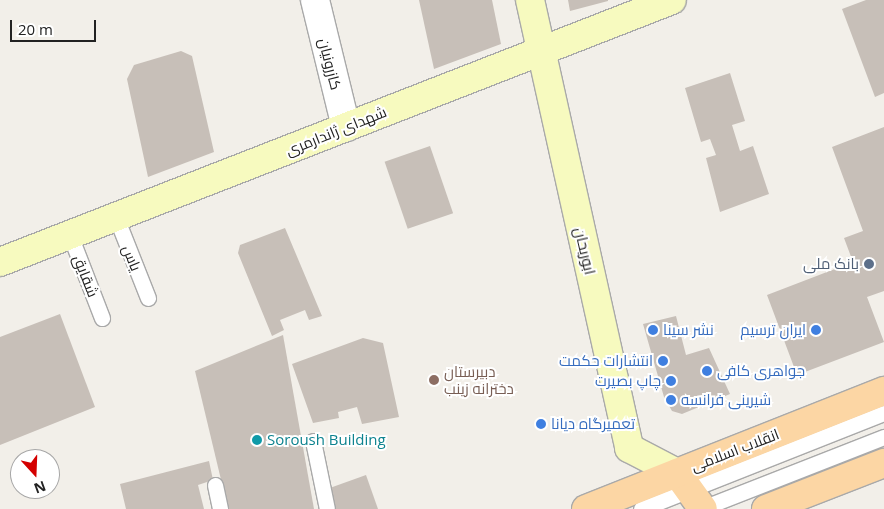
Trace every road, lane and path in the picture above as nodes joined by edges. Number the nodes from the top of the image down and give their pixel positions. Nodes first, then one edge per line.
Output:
1 (315, 0) edge
2 (530, 0) edge
3 (672, 0) edge
4 (541, 50) junction
5 (346, 127) junction
6 (116, 217) junction
7 (70, 235) junction
8 (0, 262) edge
9 (148, 298) dead end
10 (102, 318) dead end
11 (884, 391) edge
12 (884, 413) edge
13 (884, 437) edge
14 (313, 441) dead end
15 (884, 463) edge
16 (215, 484) dead end
17 (694, 498) edge
18 (220, 509) edge
19 (327, 509) edge
20 (586, 509) edge
21 (641, 509) edge
22 (766, 509) edge

1 - 5 street, کازرونیان
2 - 4 street, ابوریحان
3 - 4 street, شهدای ژاندارمری
4 - 5 street, شهدای ژاندارمری
4 - 17 street, ابوریحان
5 - 6 street, شهدای ژاندارمری
6 - 7 street, شهدای ژاندارمری
6 - 9 lane, یاس
7 - 8 street, شهدای ژاندارمری
7 - 10 lane, شقایق
11 - 17 main road, انقلاب اسلامی
12 - 17 lane
13 - 17 lane
14 - 19 lane
15 - 22 main road
16 - 18 lane
17 - 20 main road, انقلاب اسلامی
17 - 21 lane

